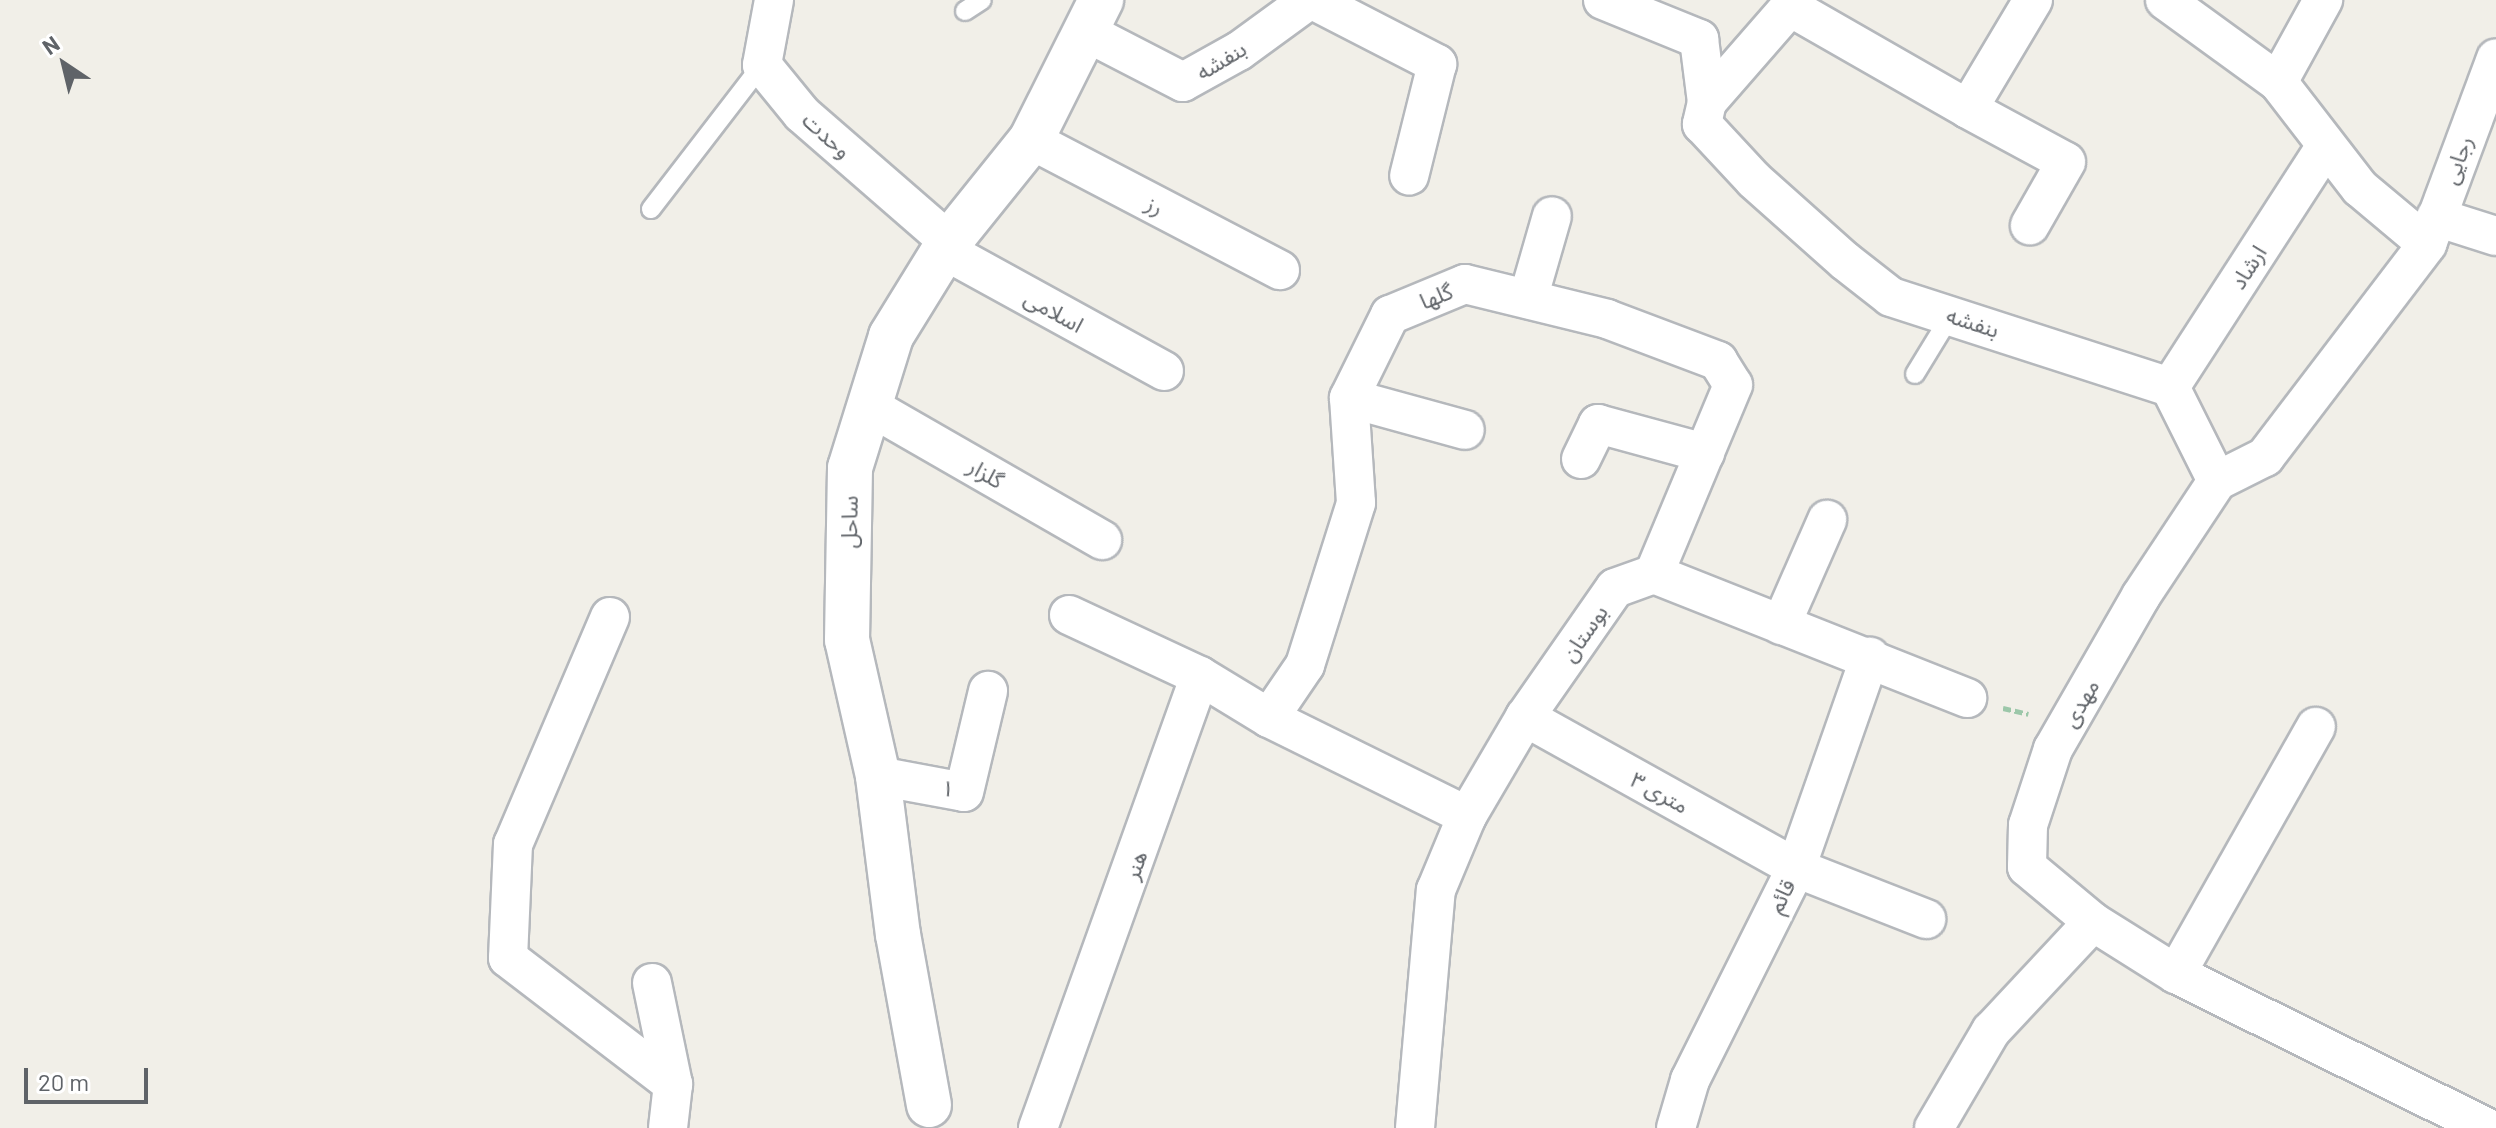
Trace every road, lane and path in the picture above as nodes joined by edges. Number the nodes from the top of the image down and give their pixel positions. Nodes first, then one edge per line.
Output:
1 (774, 0) edge
2 (982, 0) edge
3 (1311, 0) edge
4 (1603, 0) edge
5 (2033, 0) edge
6 (2165, 0) edge
7 (2323, 0) edge
8 (1790, 4) edge
9 (965, 11) dead end
10 (1094, 16) edge
11 (2496, 58) edge
12 (762, 65) junction
13 (2278, 82) junction
14 (1707, 102) junction
15 (1968, 109) junction
16 (1031, 140) junction
17 (2325, 147) junction
18 (1409, 176) dead end
19 (651, 209) dead end
20 (1552, 216) dead end
21 (2030, 225) dead end
22 (2432, 231) junction
23 (2496, 236) edge
24 (947, 246) junction
25 (1280, 270) dead end
26 (1528, 299) junction
27 (1951, 315) junction
28 (1164, 371) dead end
29 (1915, 374) dead end
30 (2170, 387) junction
31 (1349, 398) junction
32 (869, 406) junction
33 (1465, 430) dead end
34 (1705, 453) junction
35 (1581, 459) dead end
36 (2217, 481) junction
37 (1827, 520) dead end
38 (1102, 540) dead end
39 (1654, 574) junction
40 (1069, 615) dead end
41 (610, 617) dead end
42 (1781, 625) junction
43 (1870, 657) junction
44 (1200, 676) junction
45 (988, 691) dead end
46 (1967, 698) joint
47 (1525, 717) junction
48 (1269, 718) junction
49 (2068, 725) junction
50 (2316, 727) dead end
51 (878, 776) junction
52 (1467, 816) junction
53 (1796, 868) junction
54 (1926, 919) dead end
55 (2093, 922) junction
56 (2176, 974) junction
57 (652, 983) dead end
58 (673, 1084) junction
59 (937, 1120) edge
60 (668, 1128) edge
61 (1038, 1128) edge
62 (1415, 1128) edge
63 (1676, 1128) edge
64 (1934, 1128) edge
65 (2488, 1128) edge

1 - 12 street
2 - 9 lane
3 - 10 street, بنفشه
3 - 18 street
4 - 14 street, بنفشه
5 - 15 street
6 - 13 street
7 - 13 street
8 - 14 street
8 - 15 street
10 - 16 street, ساحل
11 - 22 street, رجایی
12 - 19 lane
12 - 24 street, وحدت
13 - 17 street
14 - 27 street, بنفشه
15 - 21 street
16 - 24 street, ساحل
16 - 25 street, رز
17 - 22 street
17 - 30 street, ارشاد
20 - 26 street
22 - 23 street
22 - 36 street
24 - 28 street, اسلامی
24 - 32 street, ساحل
26 - 31 street, گلها
26 - 34 street, گلها
27 - 29 lane
27 - 30 street, بنفشه
30 - 36 street
31 - 33 street
31 - 48 street
32 - 38 street, گلزار
32 - 51 street, ساحل
34 - 35 street
34 - 39 street, گلها
36 - 49 street, مهدی
37 - 42 street
39 - 42 street
39 - 47 street, بوستان
40 - 44 street
41 - 58 street
42 - 43 street
43 - 46 street
43 - 53 street, قائم
44 - 48 street
44 - 61 street, هنر
45 - 51 street, ۱
46 - 49 path
47 - 52 street, بوستان
47 - 53 street, ۳ متری
48 - 52 street
49 - 55 street, مهدی
50 - 56 street
51 - 59 street, ساحل
52 - 62 street, بوستان
53 - 54 street, ۳ متری
53 - 63 street, قائم
55 - 56 street, مهدی
55 - 64 street
56 - 65 street, مهدی
57 - 58 street
58 - 60 street

